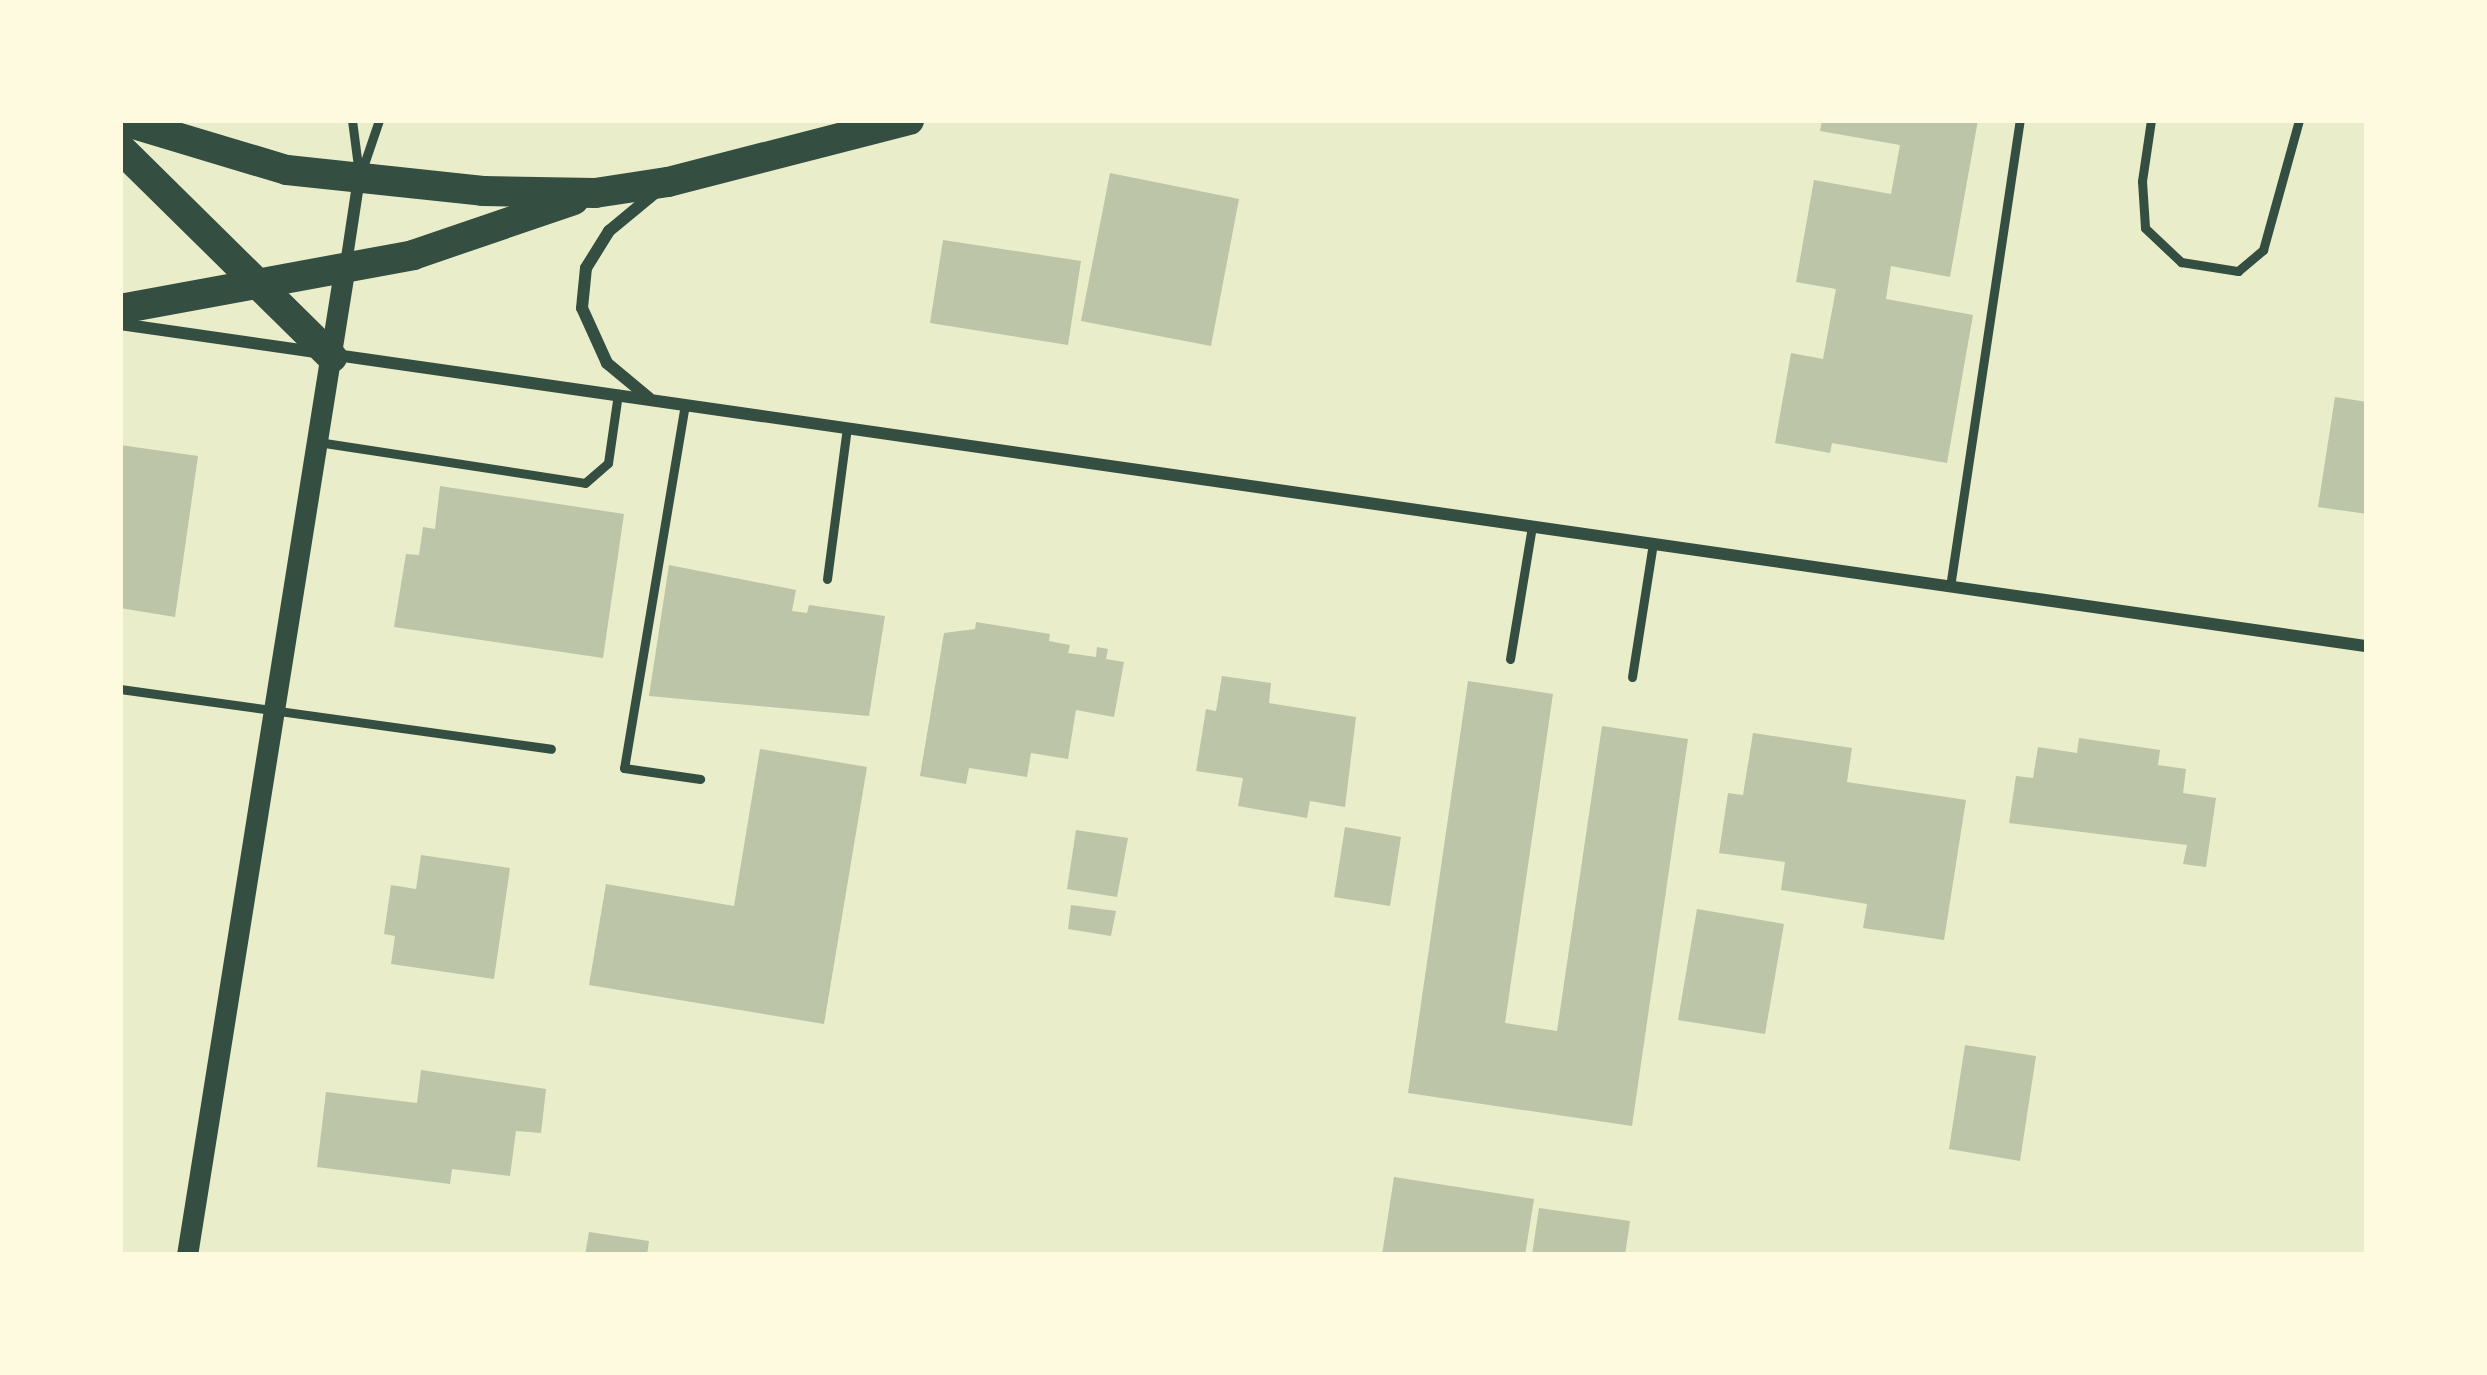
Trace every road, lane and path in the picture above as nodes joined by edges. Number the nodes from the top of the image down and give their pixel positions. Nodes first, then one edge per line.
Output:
1 (352, 120) edge
2 (379, 120) edge
3 (909, 120) edge
4 (2020, 120) edge
5 (2152, 120) edge
6 (2299, 120) edge
7 (120, 121) edge
8 (120, 148) edge
9 (359, 178) junction
10 (668, 182) junction
11 (595, 193) junction
12 (344, 271) junction
13 (265, 284) junction
14 (120, 309) edge
15 (120, 324) edge
16 (332, 357) junction
17 (618, 394) junction
18 (650, 399) junction
19 (685, 404) junction
20 (847, 427) junction
21 (318, 442) junction
22 (1532, 526) junction
23 (1653, 543) junction
24 (827, 579) dead end
25 (1950, 586) junction
26 (2367, 646) edge
27 (1510, 659) dead end
28 (1631, 677) dead end
29 (120, 689) edge
30 (275, 712) junction
31 (551, 748) dead end
32 (700, 779) dead end
33 (187, 1255) edge

1 - 9 lane
2 - 9 lane
3 - 10 main road
4 - 25 lane
5 - 6 lane
7 - 9 main road
8 - 13 main road
9 - 11 main road
9 - 12 street
10 - 11 main road
10 - 18 street
11 - 12 main road
12 - 13 main road
12 - 16 street
13 - 14 main road
13 - 16 main road
15 - 16 street
16 - 17 street
16 - 21 street
17 - 18 street
17 - 21 lane
18 - 19 street
19 - 20 street
19 - 32 lane
20 - 22 street
20 - 24 lane
21 - 30 street
22 - 23 street
22 - 27 lane
23 - 25 street
23 - 28 lane
25 - 26 street
29 - 30 lane
30 - 31 lane
30 - 33 street

